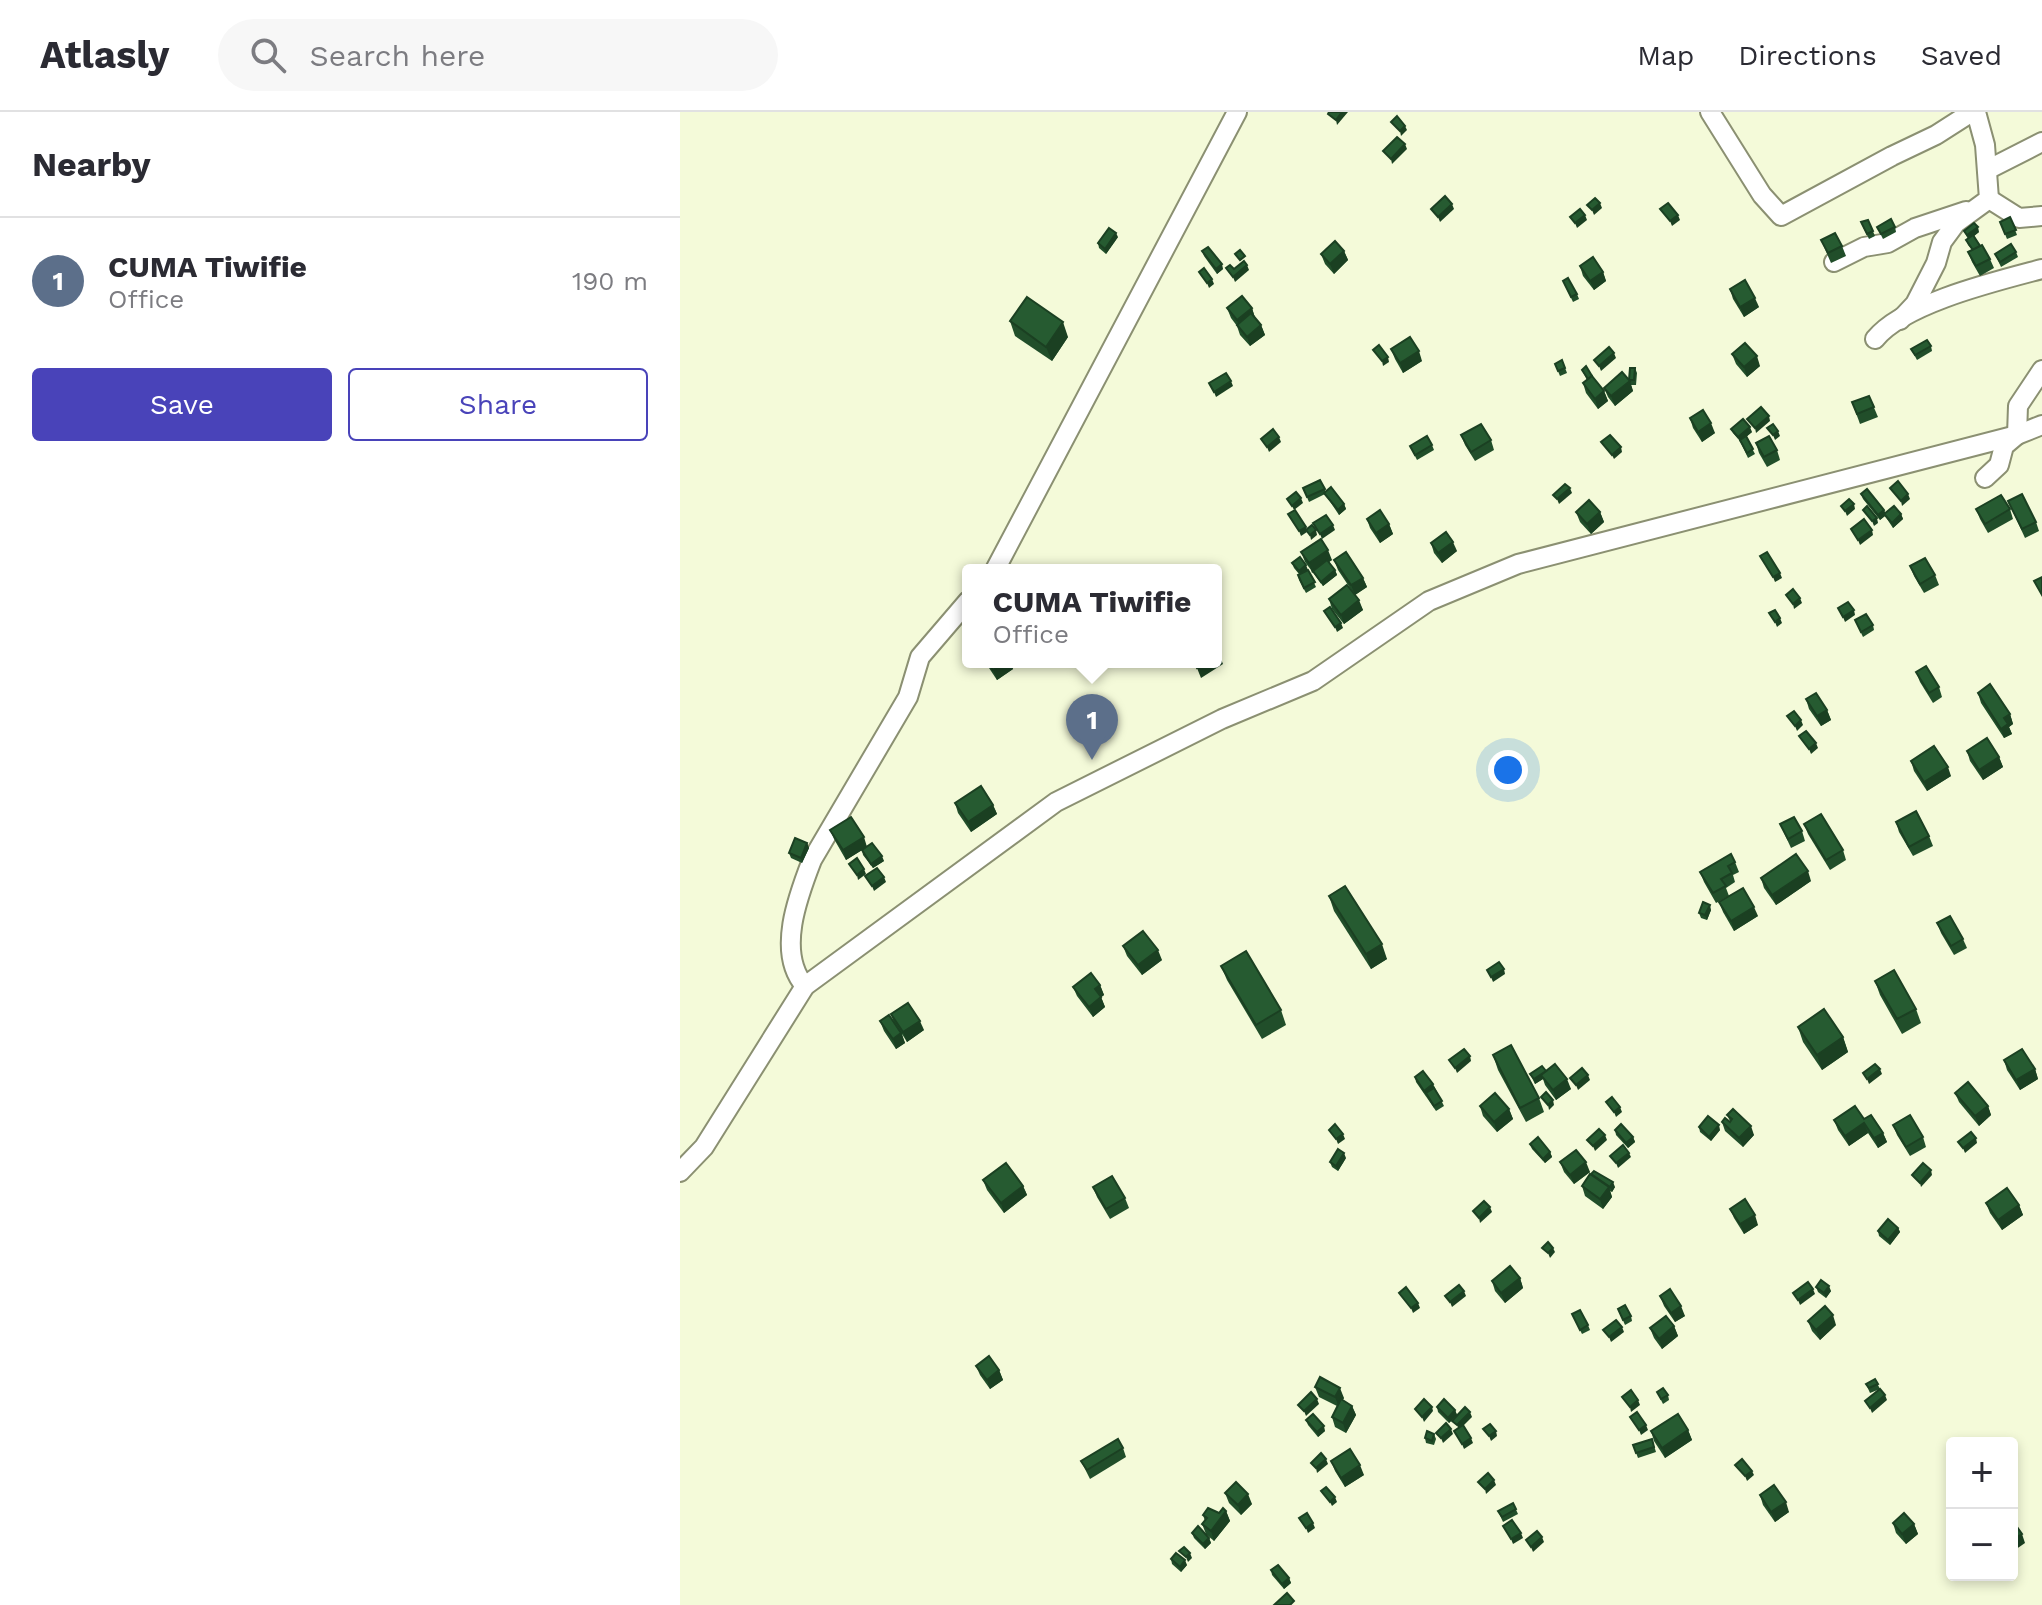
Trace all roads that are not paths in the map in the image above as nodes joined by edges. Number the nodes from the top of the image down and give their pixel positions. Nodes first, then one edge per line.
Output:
1 (1237, 112) edge
2 (1710, 112) edge
3 (1974, 112) edge
4 (2042, 142) edge
5 (1987, 170) junction
6 (1984, 203) junction
7 (2042, 216) edge
8 (1834, 262) dead end
9 (2042, 269) edge
10 (1900, 320) junction
11 (1875, 339) dead end
12 (2042, 370) edge
13 (2042, 425) edge
14 (2017, 435) junction
15 (1985, 478) dead end
16 (998, 564) edge
17 (962, 608) edge
18 (805, 986) junction
19 (680, 1172) edge

1 - 16 street
2 - 3 street
3 - 5 street
4 - 5 street
5 - 6 street
6 - 7 street
6 - 8 street
6 - 10 street
9 - 10 street
10 - 11 street
12 - 14 street
13 - 14 street
14 - 15 street
14 - 18 street
17 - 18 street
18 - 19 street

